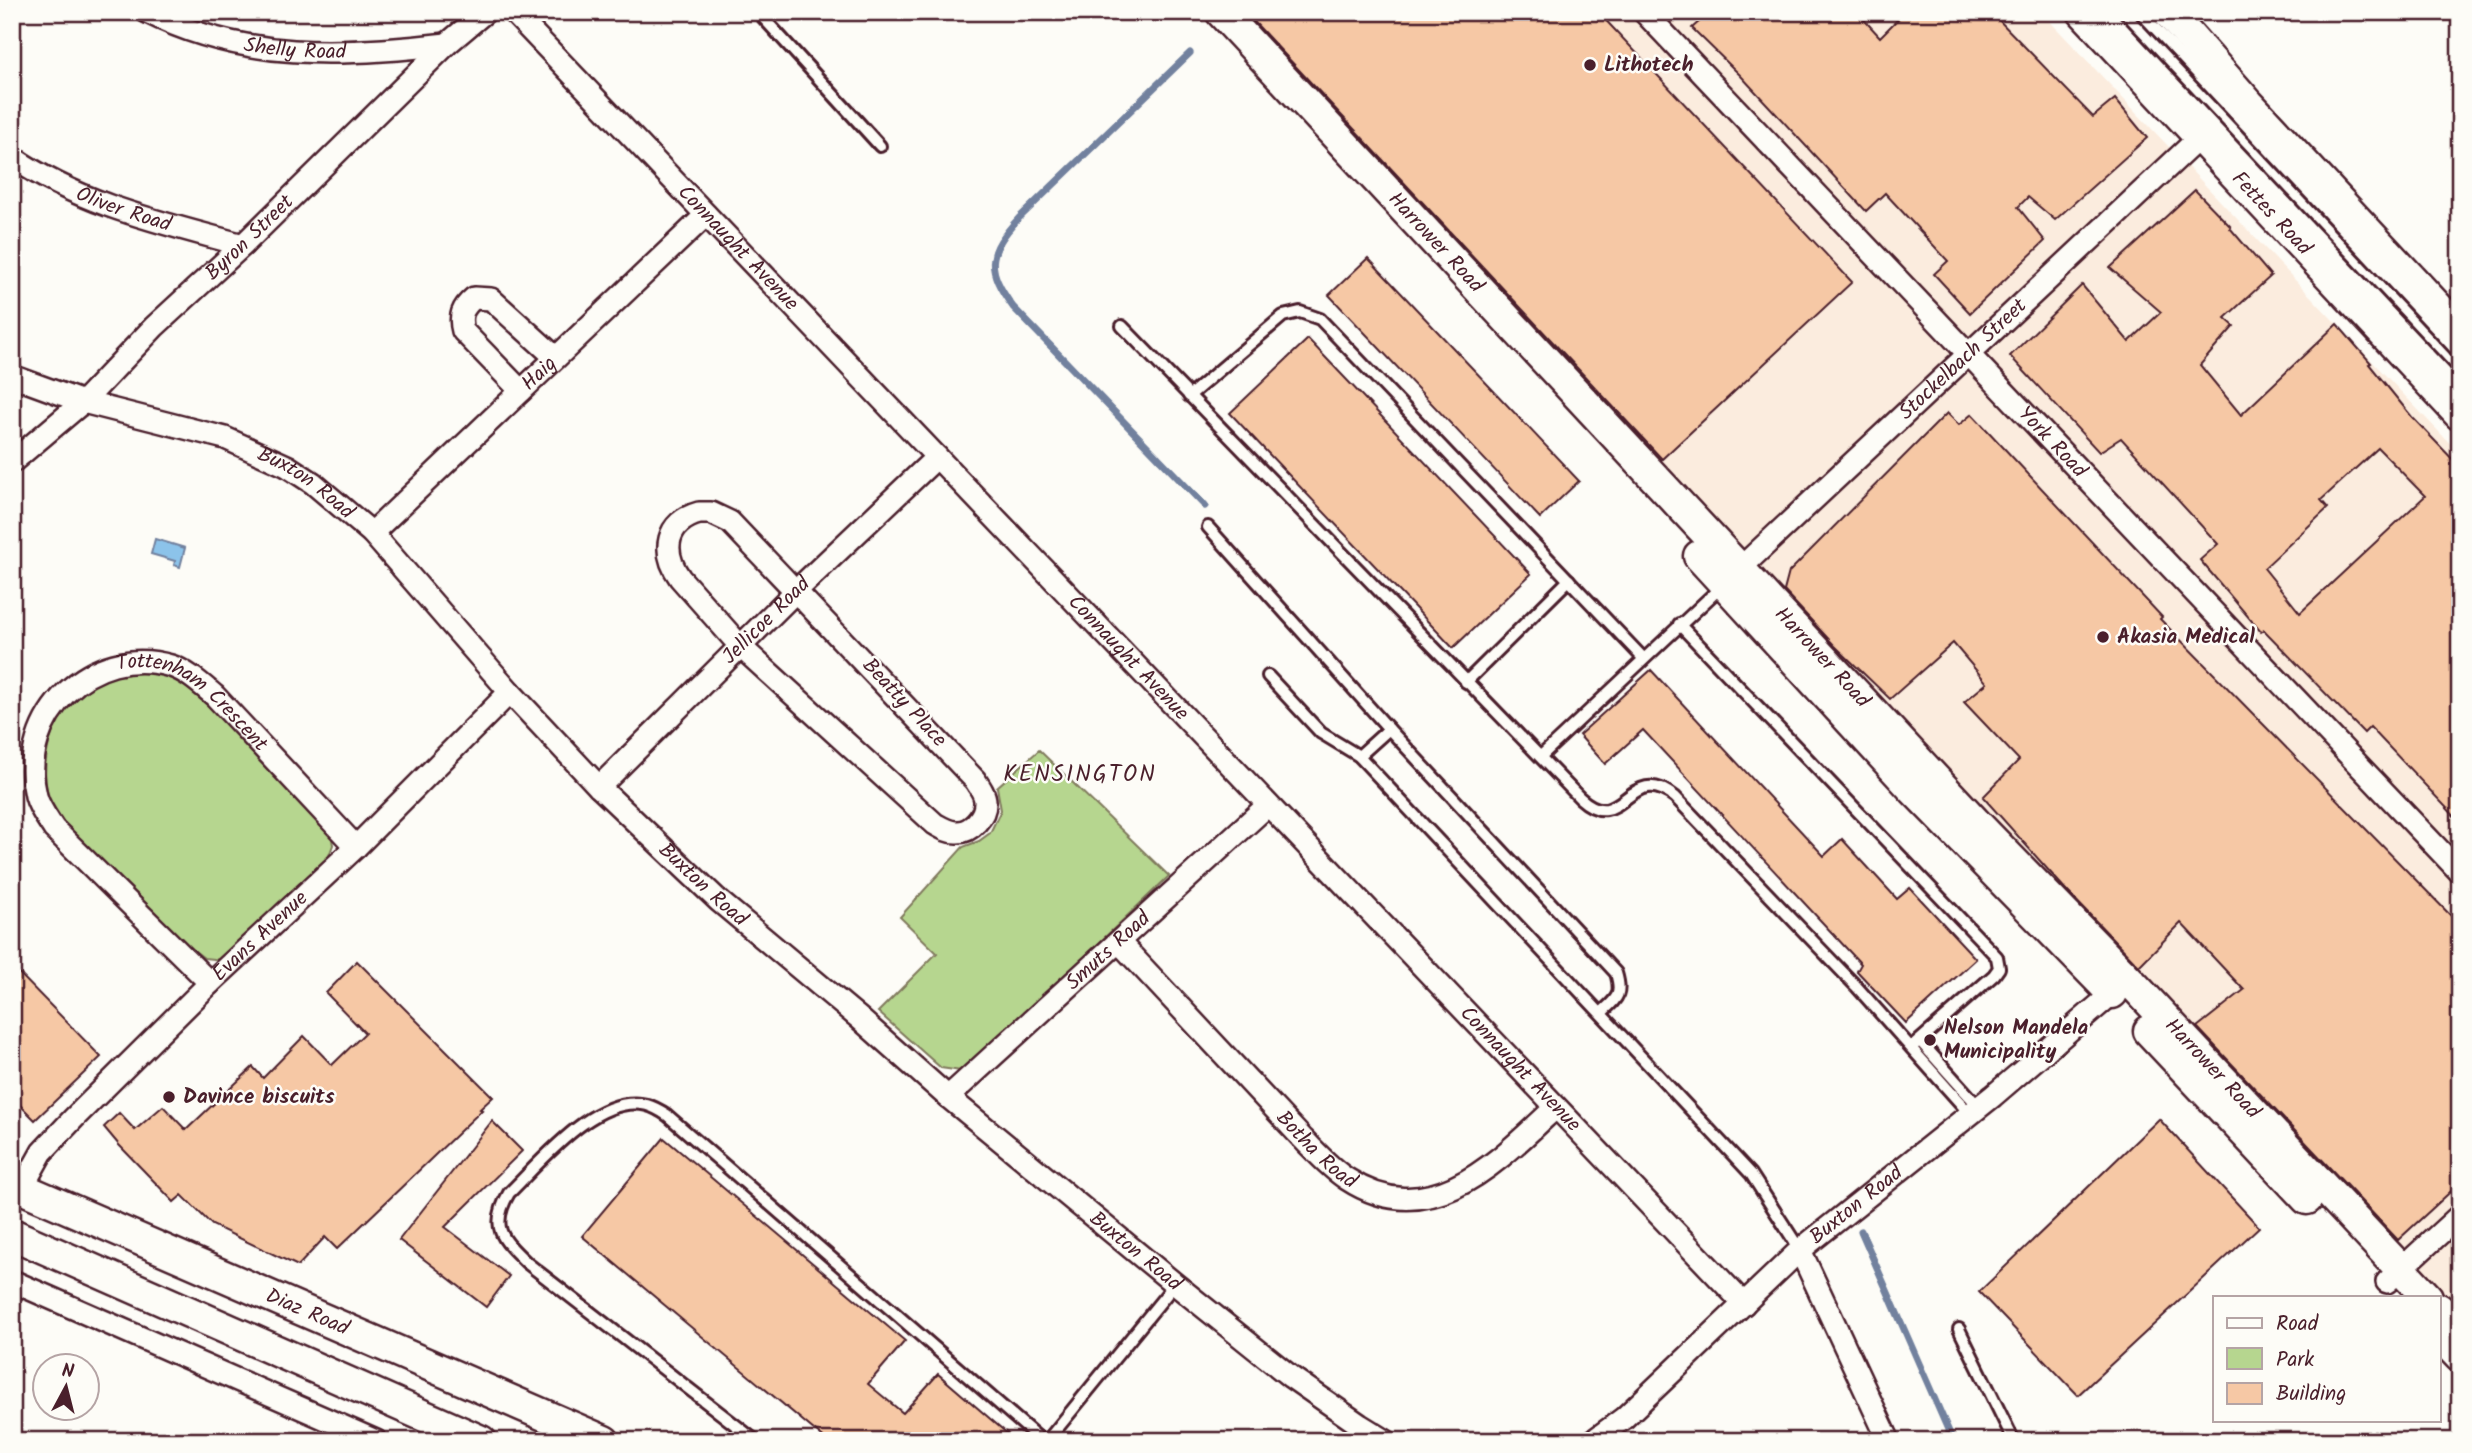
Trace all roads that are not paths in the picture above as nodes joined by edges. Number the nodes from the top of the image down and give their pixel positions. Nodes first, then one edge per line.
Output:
1 (147, 12) edge
2 (485, 12) edge
3 (513, 12) edge
4 (758, 12) edge
5 (1199, 12) edge
6 (1221, 12) edge
7 (1644, 12) edge
8 (2083, 12) edge
9 (2107, 12) edge
10 (2140, 12) edge
11 (2168, 12) edge
12 (447, 44) junction
13 (2201, 136) junction
14 (880, 146) dead end
15 (12, 157) edge
16 (706, 215) junction
17 (243, 245) junction
18 (1122, 326) dead end
19 (2460, 331) edge
20 (2460, 354) edge
21 (1967, 355) junction
22 (555, 357) junction
23 (12, 376) edge
24 (2460, 388) edge
25 (521, 391) junction
26 (1189, 396) junction
27 (83, 402) junction
28 (2460, 415) edge
29 (937, 457) junction
30 (12, 462) edge
31 (1208, 527) dead end
32 (372, 533) junction
33 (1732, 576) junction
34 (1569, 580) junction
35 (797, 590) junction
36 (1679, 624) junction
37 (741, 647) junction
38 (1643, 658) junction
39 (1268, 676) dead end
40 (1466, 682) junction
41 (510, 692) junction
42 (1389, 729) junction
43 (1359, 755) junction
44 (1541, 756) junction
45 (599, 787) junction
46 (1268, 805) junction
47 (356, 847) junction
48 (2460, 872) edge
49 (1119, 942) junction
50 (210, 983) junction
51 (2121, 987) junction
52 (1601, 1013) junction
53 (1916, 1044) junction
54 (948, 1097) junction
55 (1556, 1107) junction
56 (1974, 1111) junction
57 (17, 1186) edge
58 (2460, 1214) edge
59 (12, 1234) edge
60 (1801, 1250) junction
61 (12, 1281) edge
62 (2397, 1283) edge
63 (1175, 1284) junction
64 (2425, 1296) edge
65 (1744, 1304) junction
66 (2440, 1310) edge
67 (1959, 1329) dead end
68 (2460, 1331) edge
69 (2440, 1336) edge
70 (2460, 1357) edge
71 (565, 1433) edge
72 (376, 1441) edge
73 (481, 1441) edge
74 (604, 1441) edge
75 (756, 1441) edge
76 (1042, 1441) edge
77 (1047, 1441) edge
78 (1386, 1441) edge
79 (1593, 1441) edge
80 (1889, 1441) edge
81 (2014, 1441) edge

1 - 12 street, Shelly Road
2 - 12 street, Byron Street
3 - 16 street, Connaught Avenue
4 - 14 lane
5 - 33 main road, Harrower Road
6 - 33 main road, Harrower Road
7 - 21 street, York Road
8 - 13 main road, Fettes Road
9 - 24 lane
10 - 20 lane
11 - 19 main road
12 - 17 street, Byron Street
13 - 21 street, Stockelbach Street
13 - 28 main road, Fettes Road
15 - 17 street, Oliver Road
16 - 22 street, Haig
16 - 29 street, Connaught Avenue
17 - 27 street, Byron Street
18 - 26 lane
21 - 33 street, Stockelbach Street
21 - 48 street, York Road
22 - 25 street, Haig
22 - 25 street
23 - 27 street, Buxton Road
25 - 32 street, Haig
26 - 34 lane
26 - 40 lane
27 - 30 street, Byron Street
27 - 32 street, Buxton Road
29 - 35 street, Jellicoe Road
29 - 46 street, Connaught Avenue
31 - 42 lane
32 - 41 street, Buxton Road
33 - 36 lane
33 - 51 main road, Harrower Road
34 - 38 lane
34 - 40 lane
35 - 37 street, Jellicoe Road
35 - 37 street, Beatty Place
35 - 37 street, Beatty Place
36 - 38 lane
36 - 53 lane
37 - 45 street, Jellicoe Road
38 - 44 lane
39 - 43 lane
40 - 44 lane
41 - 45 street, Buxton Road
41 - 47 street, Evans Avenue
42 - 43 lane
42 - 52 lane
43 - 52 lane
44 - 53 lane
45 - 54 street, Buxton Road
46 - 49 street, Smuts Road
46 - 55 street, Connaught Avenue
47 - 50 street, Evans Avenue
47 - 50 street, Tottenham Crescent
49 - 54 street, Smuts Road
49 - 55 street, Botha Road
50 - 57 street, Evans Avenue
51 - 56 street, Buxton Road
51 - 62 main road, Harrower Road
52 - 60 lane
53 - 56 lane
54 - 63 street, Buxton Road
55 - 65 street, Connaught Avenue
56 - 60 street, Buxton Road
57 - 71 main road, Diaz Road
58 - 62 street
59 - 73 main road
60 - 65 street, Buxton Road
60 - 80 street
61 - 72 street
62 - 64 main road, Harrower Road
63 - 77 lane
63 - 78 street, Buxton Road
65 - 79 street, Buxton Road
66 - 68 main road
67 - 81 lane
69 - 70 main road
71 - 74 main road, Diaz Road
75 - 76 lane

